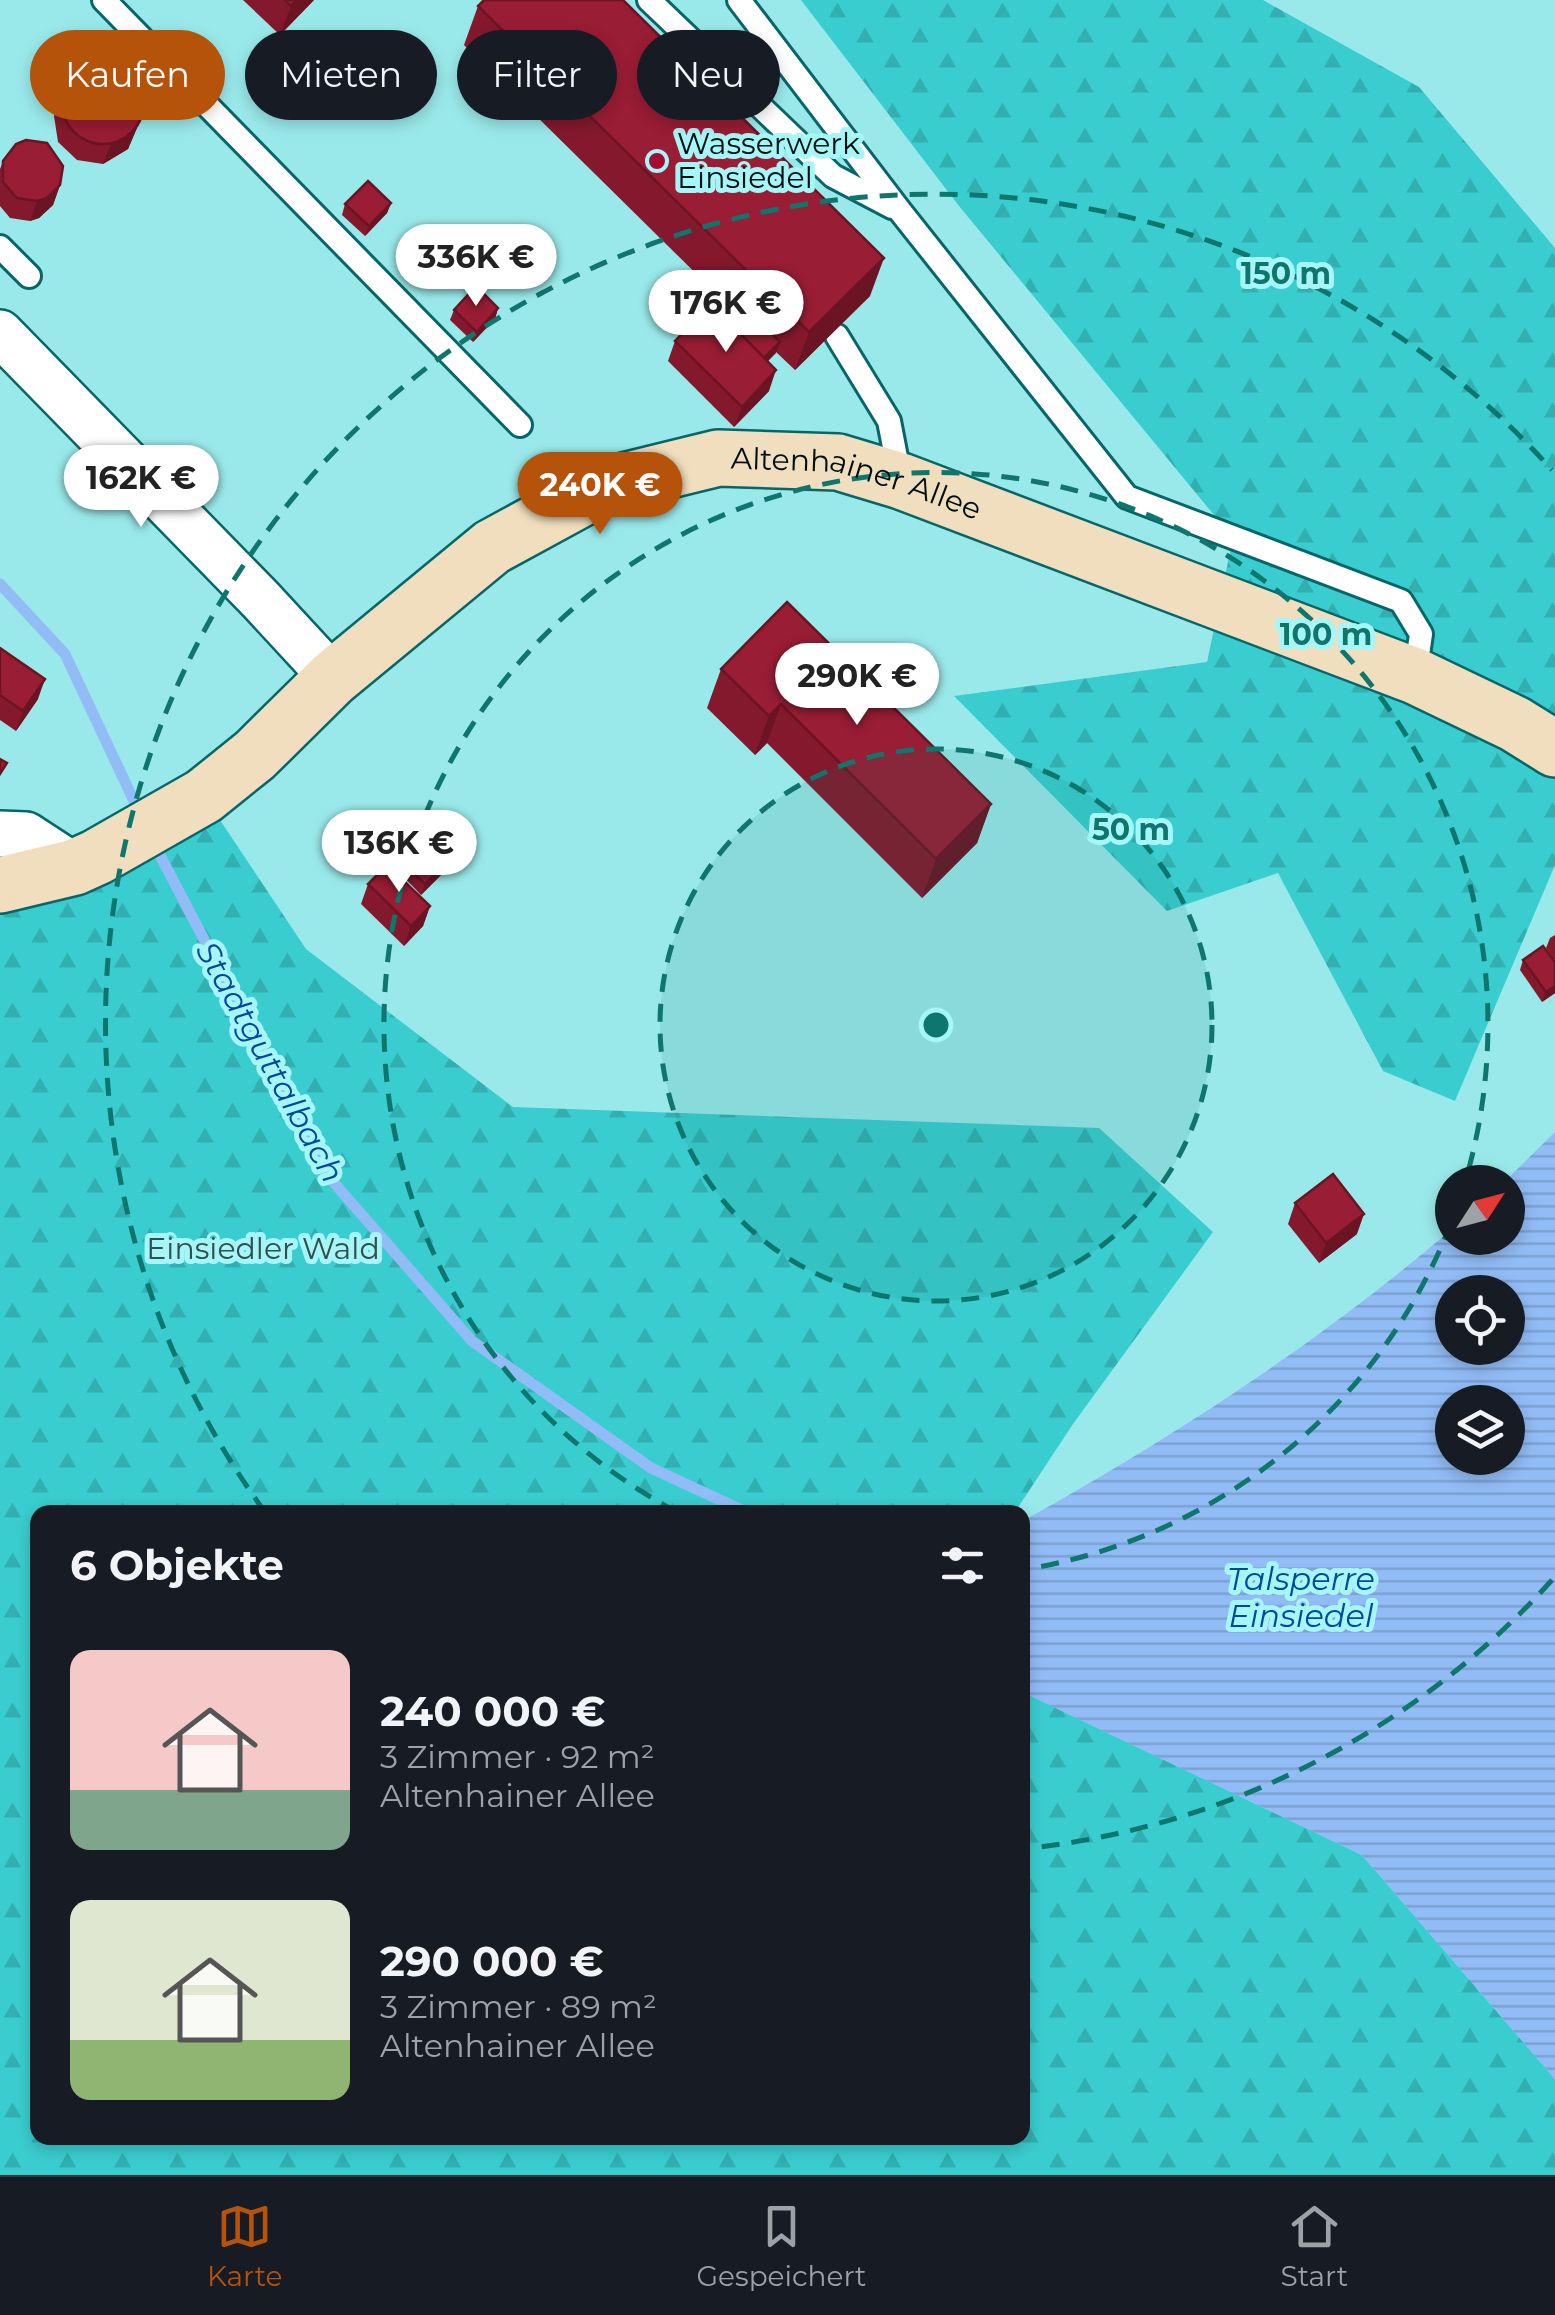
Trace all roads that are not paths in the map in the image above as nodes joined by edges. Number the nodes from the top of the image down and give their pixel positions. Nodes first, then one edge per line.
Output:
1 (104, 0) edge
2 (649, 0) edge
3 (738, 0) edge
4 (900, 211) junction
5 (0, 247) edge
6 (30, 276) dead end
7 (0, 334) edge
8 (837, 336) edge
9 (520, 425) dead end
10 (901, 482) junction
11 (1415, 676) junction
12 (333, 678) junction
13 (1555, 749) edge
14 (0, 834) edge
15 (86, 862) junction
16 (0, 885) edge

1 - 9 lane
2 - 4 lane
3 - 4 lane
4 - 11 lane
5 - 6 lane
7 - 12 street
8 - 10 lane
10 - 11 street, Altenhainer Allee
10 - 12 street, Altenhainer Allee
11 - 13 street, Altenhainer Allee
12 - 15 street, Altenhainer Allee
14 - 15 street
15 - 16 street, Altenhainer Allee

